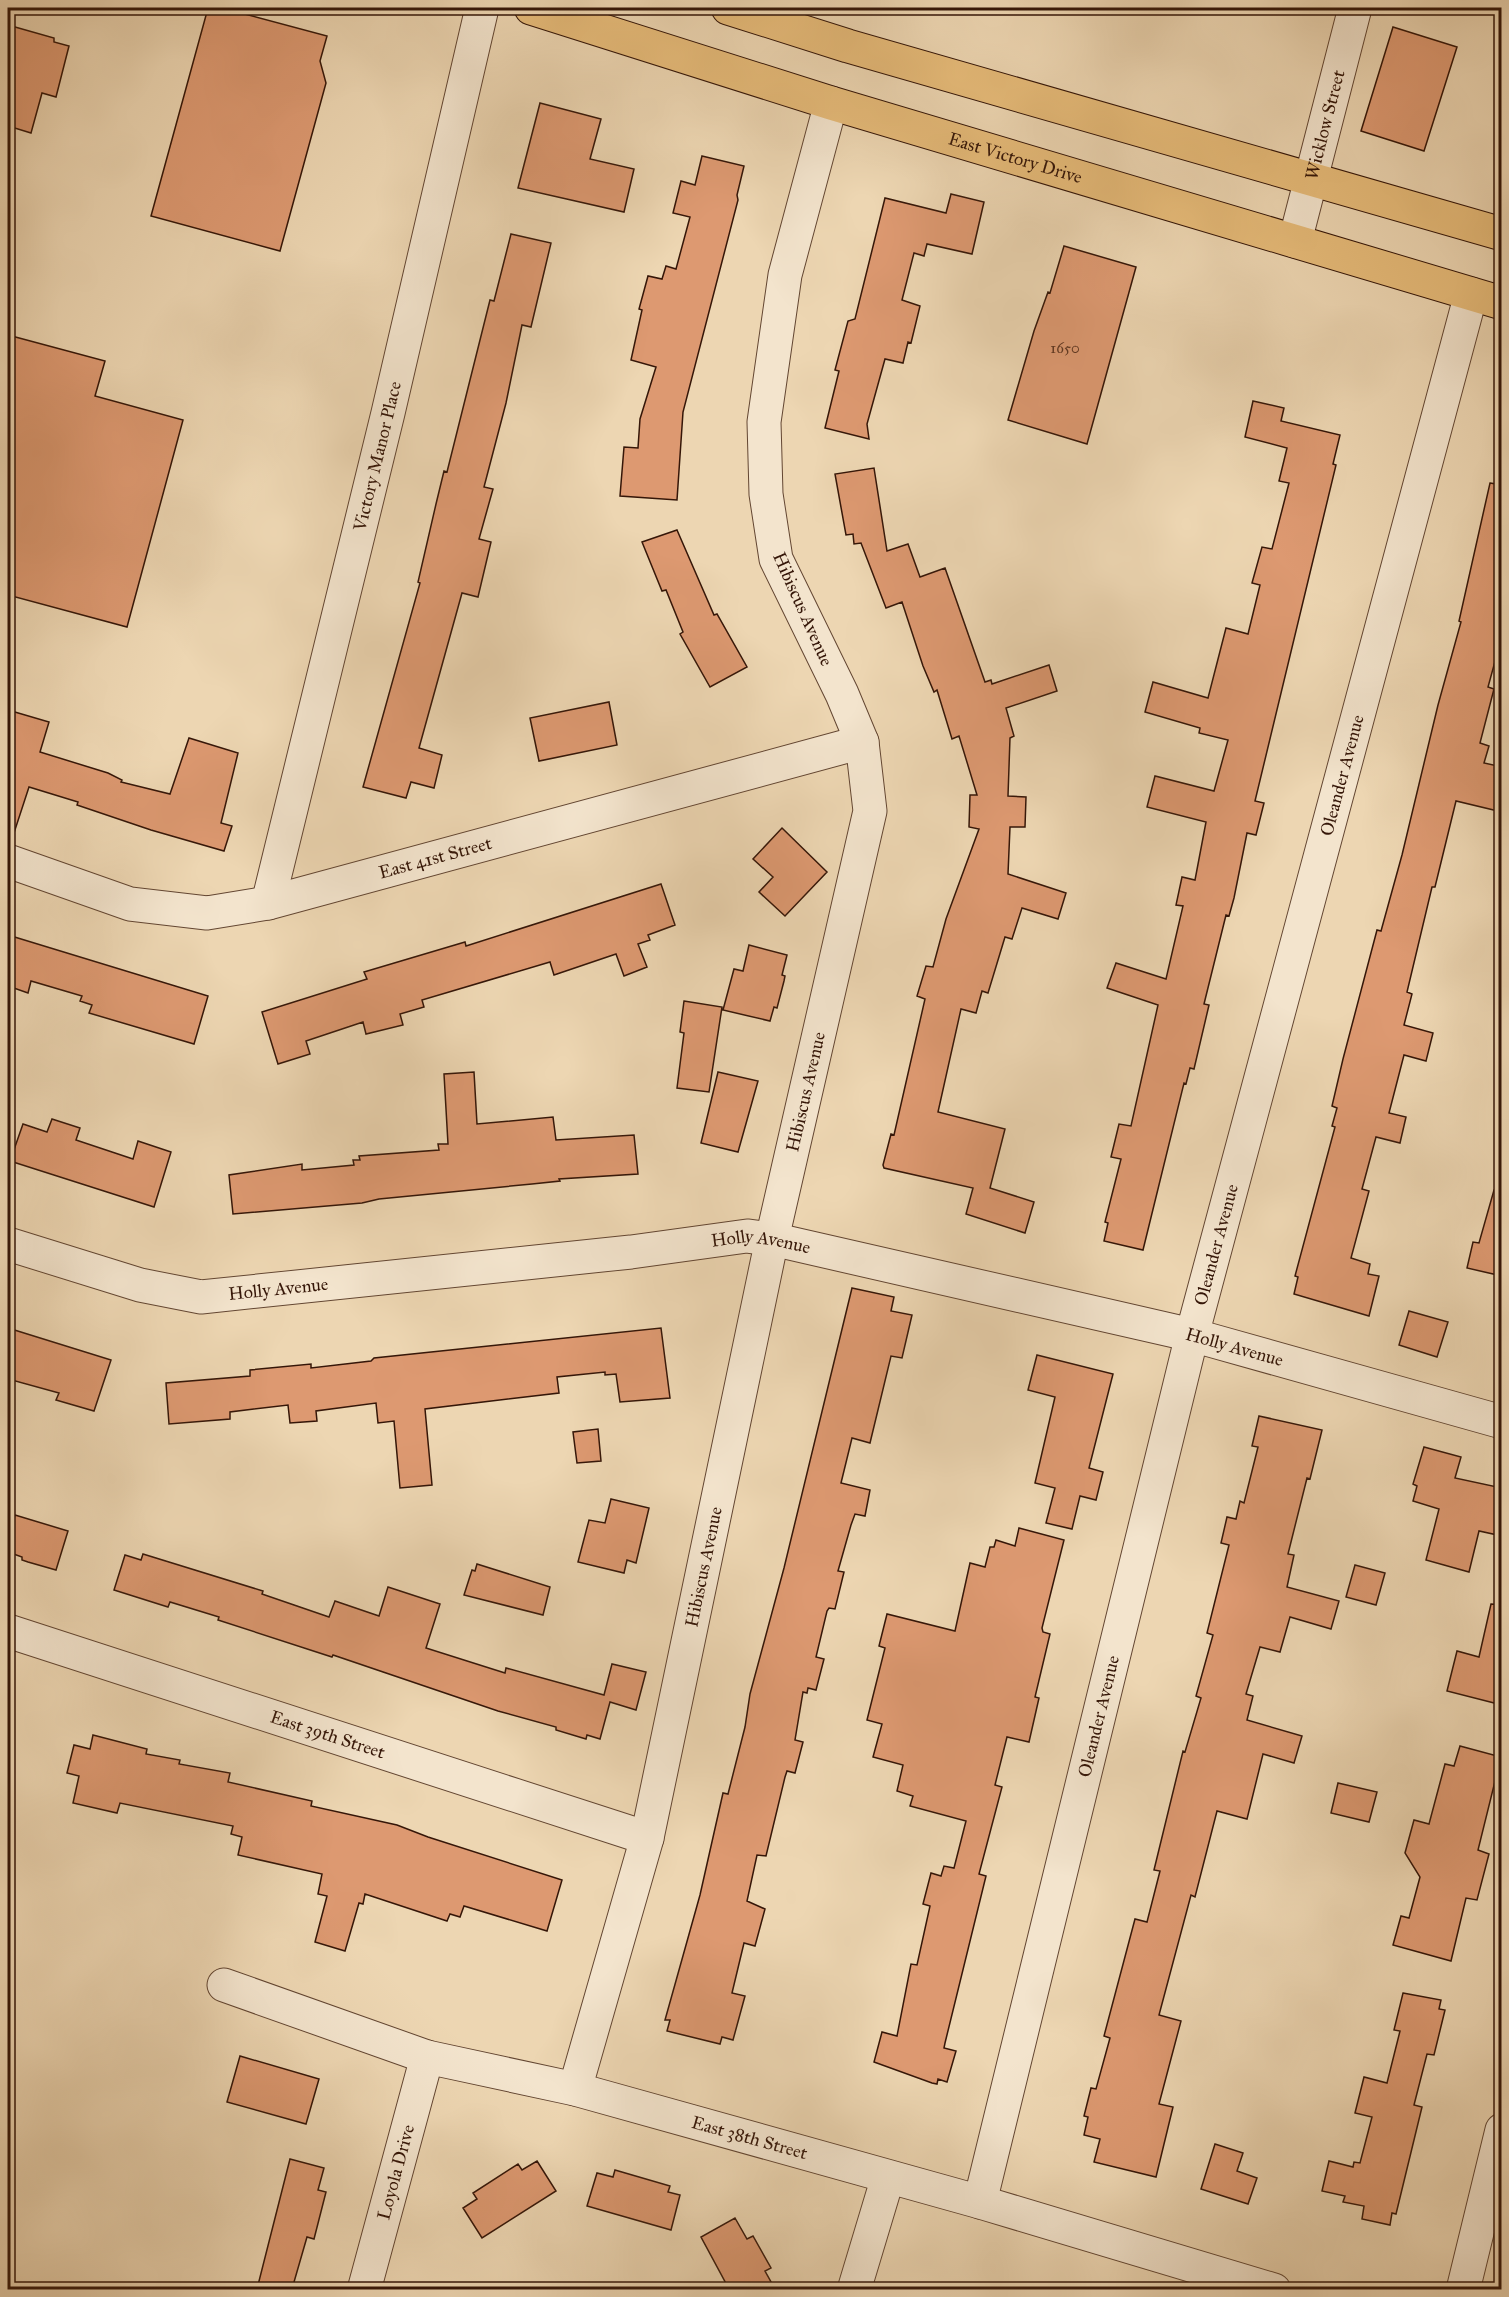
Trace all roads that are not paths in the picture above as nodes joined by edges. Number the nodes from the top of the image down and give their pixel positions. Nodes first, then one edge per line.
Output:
1 (482, 8) edge
2 (531, 8) edge
3 (728, 8) edge
4 (1355, 8) edge
5 (831, 103) junction
6 (1310, 177) junction
7 (1502, 234) edge
8 (1295, 241) junction
9 (1471, 294) junction
10 (1502, 303) edge
11 (862, 742) junction
12 (8, 861) edge
13 (268, 903) junction
14 (772, 1239) junction
15 (8, 1244) edge
16 (1192, 1335) junction
17 (1502, 1422) edge
18 (8, 1632) edge
19 (647, 1838) junction
20 (224, 1985) dead end
21 (427, 2057) junction
22 (575, 2089) junction
23 (1502, 2130) edge
24 (888, 2177) junction
25 (980, 2202) junction
26 (364, 2289) edge
27 (854, 2289) edge
28 (1274, 2289) edge
29 (1464, 2289) edge

1 - 13 street, Victory Manor Place
2 - 5 main road, East Victory Drive
3 - 6 main road
4 - 6 street, Wicklow Street
5 - 8 main road, East Victory Drive
5 - 11 street, Hibiscus Avenue
6 - 7 main road
6 - 8 street, Wicklow Street
8 - 9 main road, East Victory Drive
9 - 10 main road, East Victory Drive
9 - 16 street, Oleander Avenue
11 - 13 street, East 41st Street
11 - 14 street, Hibiscus Avenue
12 - 13 street, East 41st Street
14 - 15 street, Holly Avenue
14 - 16 street, Holly Avenue
14 - 19 street, Hibiscus Avenue
16 - 17 street, Holly Avenue
16 - 25 street, Oleander Avenue
18 - 19 street, East 39th Street
19 - 22 street, Hibiscus Avenue
20 - 21 street, East 38th Street
21 - 22 street, East 38th Street
21 - 26 street, Loyola Drive
22 - 24 street, East 38th Street
23 - 29 street
24 - 25 street, East 38th Street
24 - 27 street
25 - 28 street, East 38th Street

